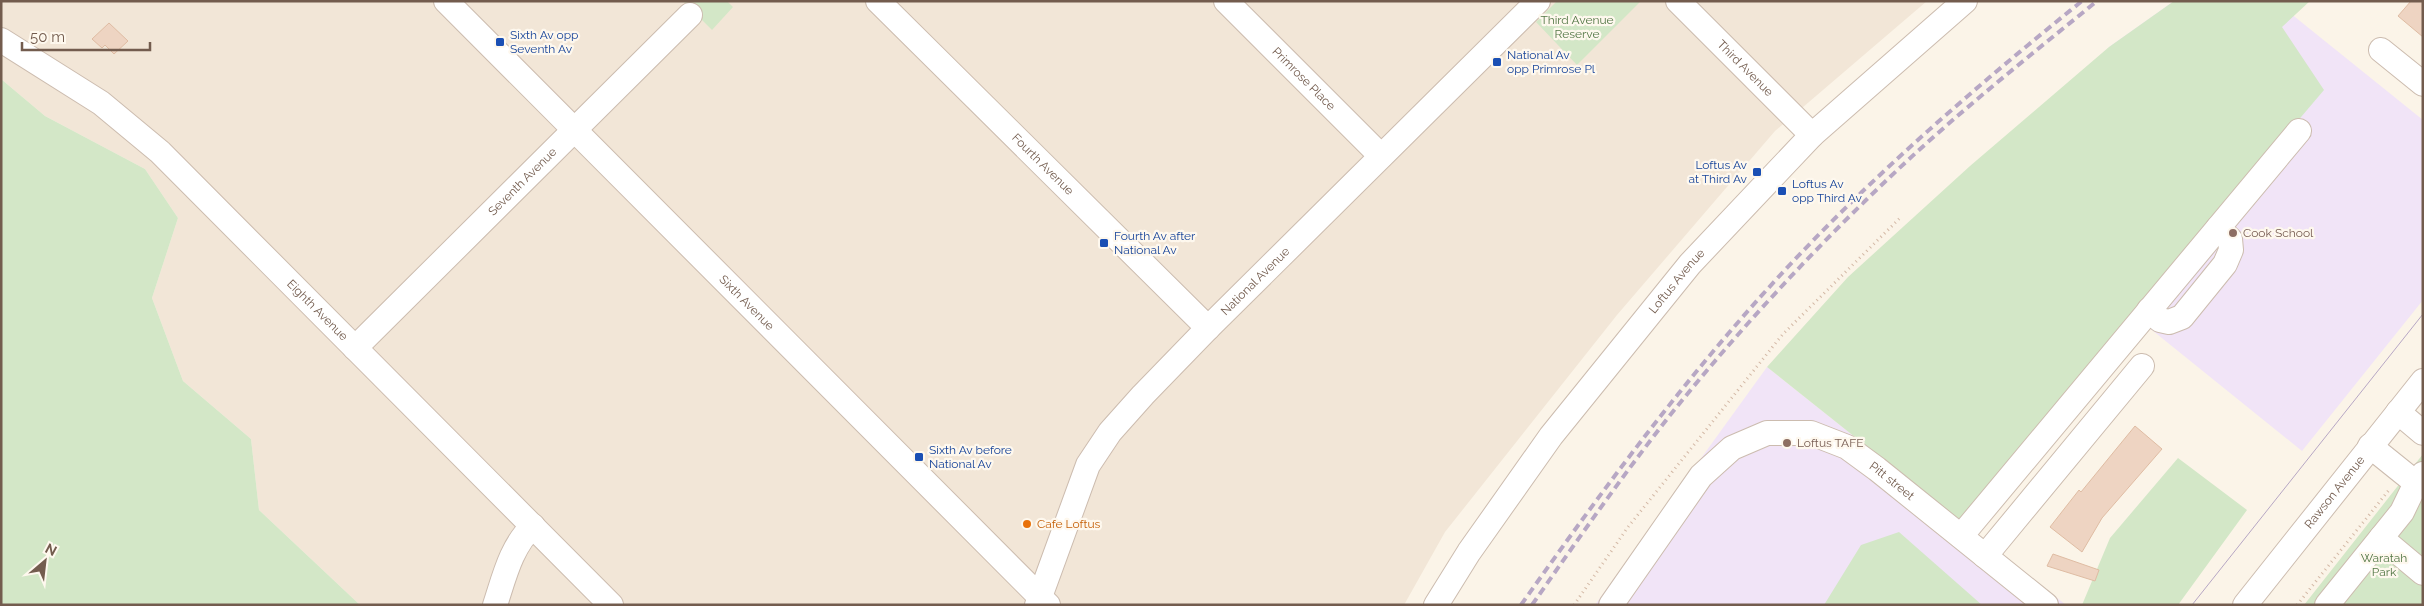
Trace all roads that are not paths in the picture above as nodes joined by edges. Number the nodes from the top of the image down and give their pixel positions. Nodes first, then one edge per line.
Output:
1 (446, 1) edge
2 (878, 1) edge
3 (1226, 1) edge
4 (1538, 1) edge
5 (1678, 1) edge
6 (1965, 1) edge
7 (690, 15) dead end
8 (1, 40) edge
9 (2381, 50) dead end
10 (2423, 84) edge
11 (573, 129) junction
12 (2299, 131) dead end
13 (1812, 135) junction
14 (1381, 156) junction
15 (1208, 328) junction
16 (355, 348) junction
17 (2142, 366) dead end
18 (2423, 381) edge
19 (2398, 412) junction
20 (2423, 433) edge
21 (2370, 446) junction
22 (2411, 480) edge
23 (533, 526) junction
24 (1961, 536) junction
25 (2381, 538) junction
26 (1986, 556) junction
27 (2423, 573) edge
28 (1041, 602) edge
29 (494, 605) edge
30 (611, 605) edge
31 (1436, 605) edge
32 (1611, 605) edge
33 (2046, 605) edge
34 (2245, 605) edge
35 (2327, 605) edge

1 - 11 street, Sixth Avenue
2 - 15 street, Fourth Avenue
3 - 14 street, Primrose Place
4 - 14 street, National Avenue
5 - 13 street, Third Avenue
6 - 13 street, Loftus Avenue
7 - 11 street, Seventh Avenue
8 - 16 street, Eighth Avenue
9 - 10 street
11 - 16 street, Seventh Avenue
11 - 28 street, Sixth Avenue
12 - 24 street
13 - 31 street, Loftus Avenue
14 - 15 street, National Avenue
15 - 28 street, National Avenue
16 - 23 street, Eighth Avenue
17 - 26 street
18 - 19 street, Rawson Avenue
19 - 20 street
19 - 21 street, Rawson Avenue
21 - 22 street
21 - 34 street, Rawson Avenue
22 - 25 street
23 - 29 street
23 - 30 street, Eighth Avenue
24 - 26 street, Pitt street
24 - 32 street, Pitt street
25 - 27 street
25 - 35 street
26 - 33 street, Pitt street

